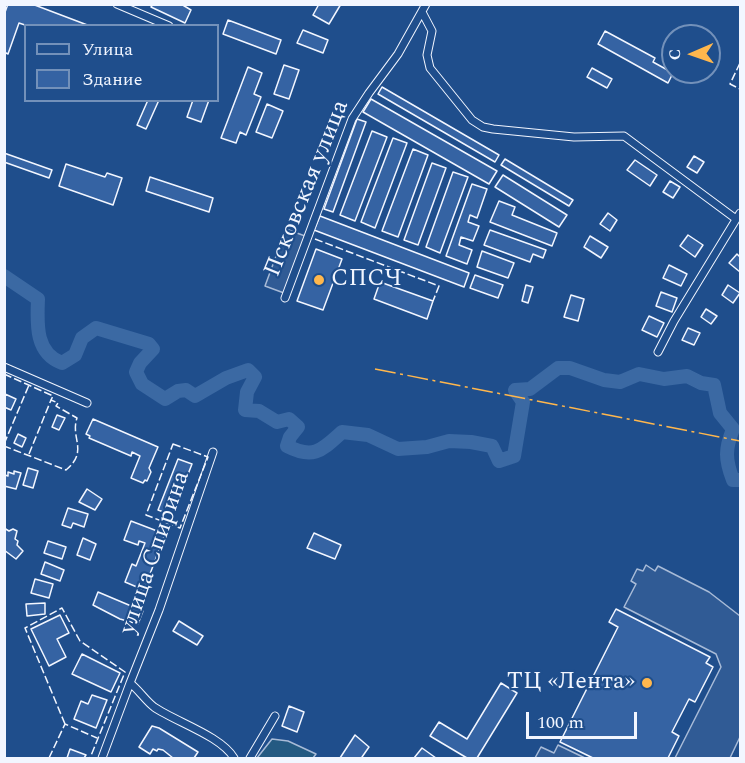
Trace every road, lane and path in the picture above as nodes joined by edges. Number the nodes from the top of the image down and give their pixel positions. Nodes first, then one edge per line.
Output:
1 (117, 4) edge
2 (424, 8) edge
3 (164, 24) edge
4 (738, 216) edge
5 (285, 298) dead end
6 (658, 352) dead end
7 (4, 367) edge
8 (87, 403) dead end
9 (213, 452) dead end
10 (130, 684) junction
11 (275, 716) dead end
12 (102, 759) edge
13 (234, 759) edge
14 (250, 759) edge

1 - 3 street
2 - 4 street
2 - 5 street, Псковская улица
4 - 6 street
7 - 8 street
9 - 10 street, улица Спирина
10 - 12 street, улица Спирина
10 - 13 street
11 - 14 street

